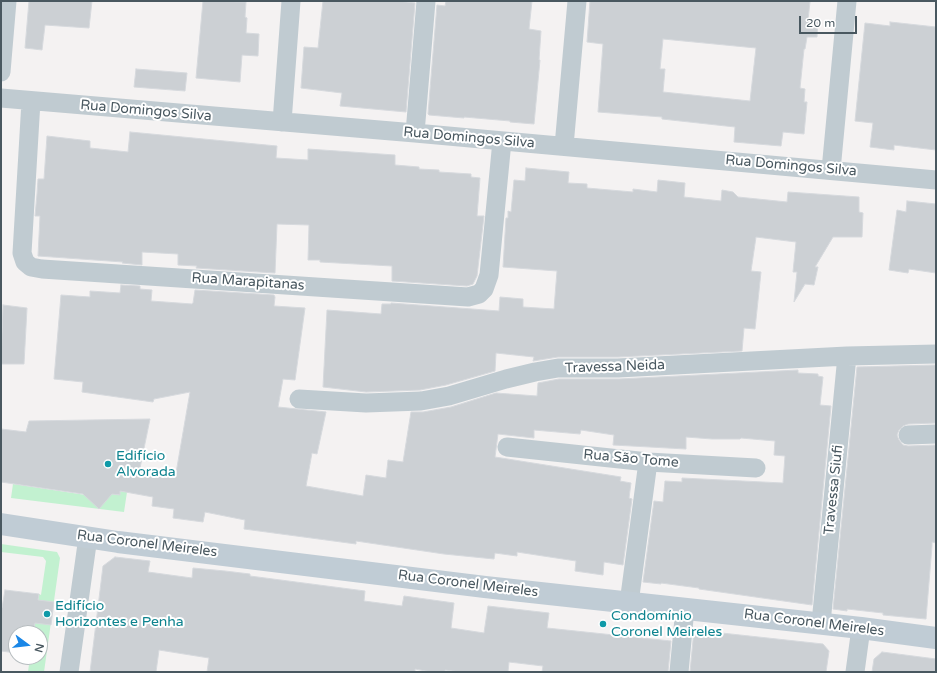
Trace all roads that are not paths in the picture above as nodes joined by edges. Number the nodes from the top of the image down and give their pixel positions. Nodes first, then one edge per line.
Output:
1 (7, 1) edge
2 (292, 1) edge
3 (426, 1) edge
4 (577, 1) edge
5 (847, 1) edge
6 (1, 72) edge
7 (1, 98) edge
8 (31, 101) junction
9 (282, 122) junction
10 (415, 133) junction
11 (502, 141) junction
12 (564, 146) junction
13 (832, 170) junction
14 (936, 180) edge
15 (936, 354) edge
16 (848, 356) junction
17 (299, 399) dead end
18 (936, 434) edge
19 (908, 435) dead end
20 (507, 447) dead end
21 (648, 462) junction
22 (756, 468) dead end
23 (1, 524) edge
24 (88, 537) junction
25 (629, 603) junction
26 (685, 608) junction
27 (821, 623) junction
28 (861, 628) junction
29 (936, 638) edge
30 (68, 672) edge
31 (679, 672) edge
32 (855, 672) edge

1 - 6 street
2 - 9 street
3 - 10 street
4 - 12 street
5 - 13 street
7 - 8 street, Rua Domingos Silva
8 - 9 street, Rua Domingos Silva
8 - 11 street, Rua Marapitanas
9 - 10 street, Rua Domingos Silva
10 - 11 street, Rua Domingos Silva
11 - 12 street, Rua Domingos Silva
12 - 13 street, Rua Domingos Silva
13 - 14 street, Rua Domingos Silva
15 - 16 street, Travessa Neida
16 - 17 street, Travessa Neida
16 - 27 street, Travessa Siufi
18 - 19 street
20 - 21 street, Rua São Tome
21 - 22 street, Rua São Tome
21 - 25 street
23 - 24 street, Rua Coronel Meireles
24 - 25 street, Rua Coronel Meireles
24 - 30 street
25 - 26 street, Rua Coronel Meireles
26 - 27 street, Rua Coronel Meireles
26 - 31 street
27 - 28 street, Rua Coronel Meireles
28 - 29 street, Rua Coronel Meireles
28 - 32 street

